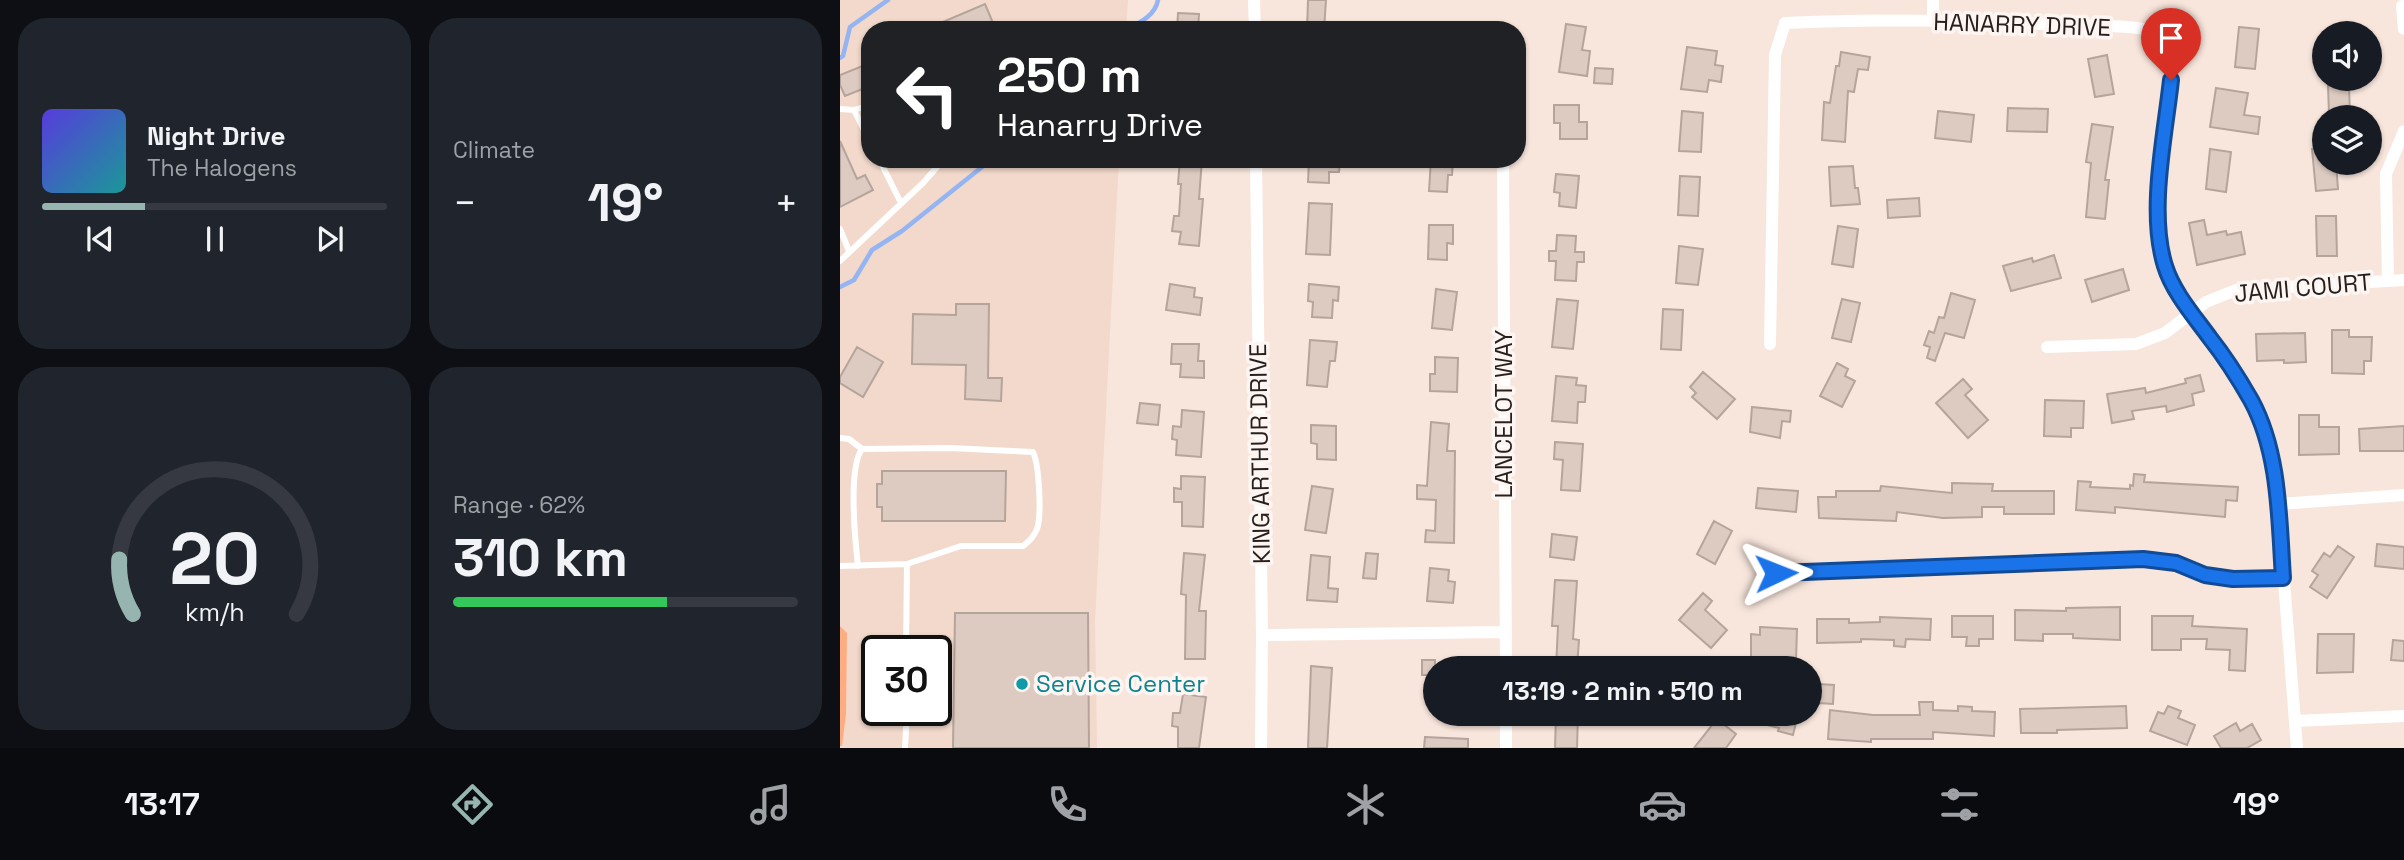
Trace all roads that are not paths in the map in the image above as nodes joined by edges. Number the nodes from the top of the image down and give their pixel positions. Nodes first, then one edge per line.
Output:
1 (1254, 0) edge
2 (1933, 0) edge
3 (2404, 6) edge
4 (1255, 21) edge
5 (1933, 21) junction
6 (2404, 29) edge
7 (861, 108) edge
8 (840, 109) edge
9 (854, 110) junction
10 (861, 124) edge
11 (2404, 131) edge
12 (884, 168) edge
13 (935, 168) edge
14 (1256, 168) edge
15 (1503, 168) edge
16 (901, 203) junction
17 (840, 229) edge
18 (849, 251) junction
19 (840, 261) edge
20 (2388, 280) junction
21 (2404, 280) edge
22 (2190, 313) junction
23 (1770, 344) dead end
24 (2047, 347) dead end
25 (840, 438) edge
26 (862, 449) junction
27 (2404, 495) edge
28 (2278, 505) junction
29 (907, 564) junction
30 (840, 566) edge
31 (858, 566) junction
32 (1776, 573) dead end
33 (2283, 578) junction
34 (1505, 632) junction
35 (906, 635) edge
36 (1262, 635) junction
37 (1506, 656) edge
38 (2404, 716) edge
39 (2296, 721) junction
40 (906, 726) edge
41 (1506, 726) edge
42 (905, 748) edge
43 (1261, 748) edge
44 (1506, 748) edge
45 (2297, 748) edge

1 - 4 street
2 - 5 street
3 - 6 street
5 - 22 street, HANARRY DRIVE
5 - 23 street, HANARRY DRIVE
7 - 9 lane
8 - 9 lane
9 - 10 lane
11 - 20 street
12 - 16 lane
13 - 16 lane
14 - 36 street, KING ARTHUR DRIVE
15 - 34 street, LANCELOT WAY
16 - 18 lane
17 - 18 lane
18 - 19 lane
20 - 21 street, JAMI COURT
20 - 22 street, JAMI COURT
22 - 24 street, JAMI COURT
22 - 28 street, HANARRY DRIVE
25 - 26 lane
26 - 29 lane
26 - 31 lane
27 - 28 street
28 - 33 street, HANARRY DRIVE
29 - 31 lane
29 - 35 lane
30 - 31 lane
32 - 33 street
33 - 39 street, HANARRY DRIVE
34 - 36 street
34 - 37 street, LANCELOT WAY
36 - 43 street, KING ARTHUR DRIVE
38 - 39 street
39 - 45 street, HANARRY DRIVE
40 - 42 lane
41 - 44 street

